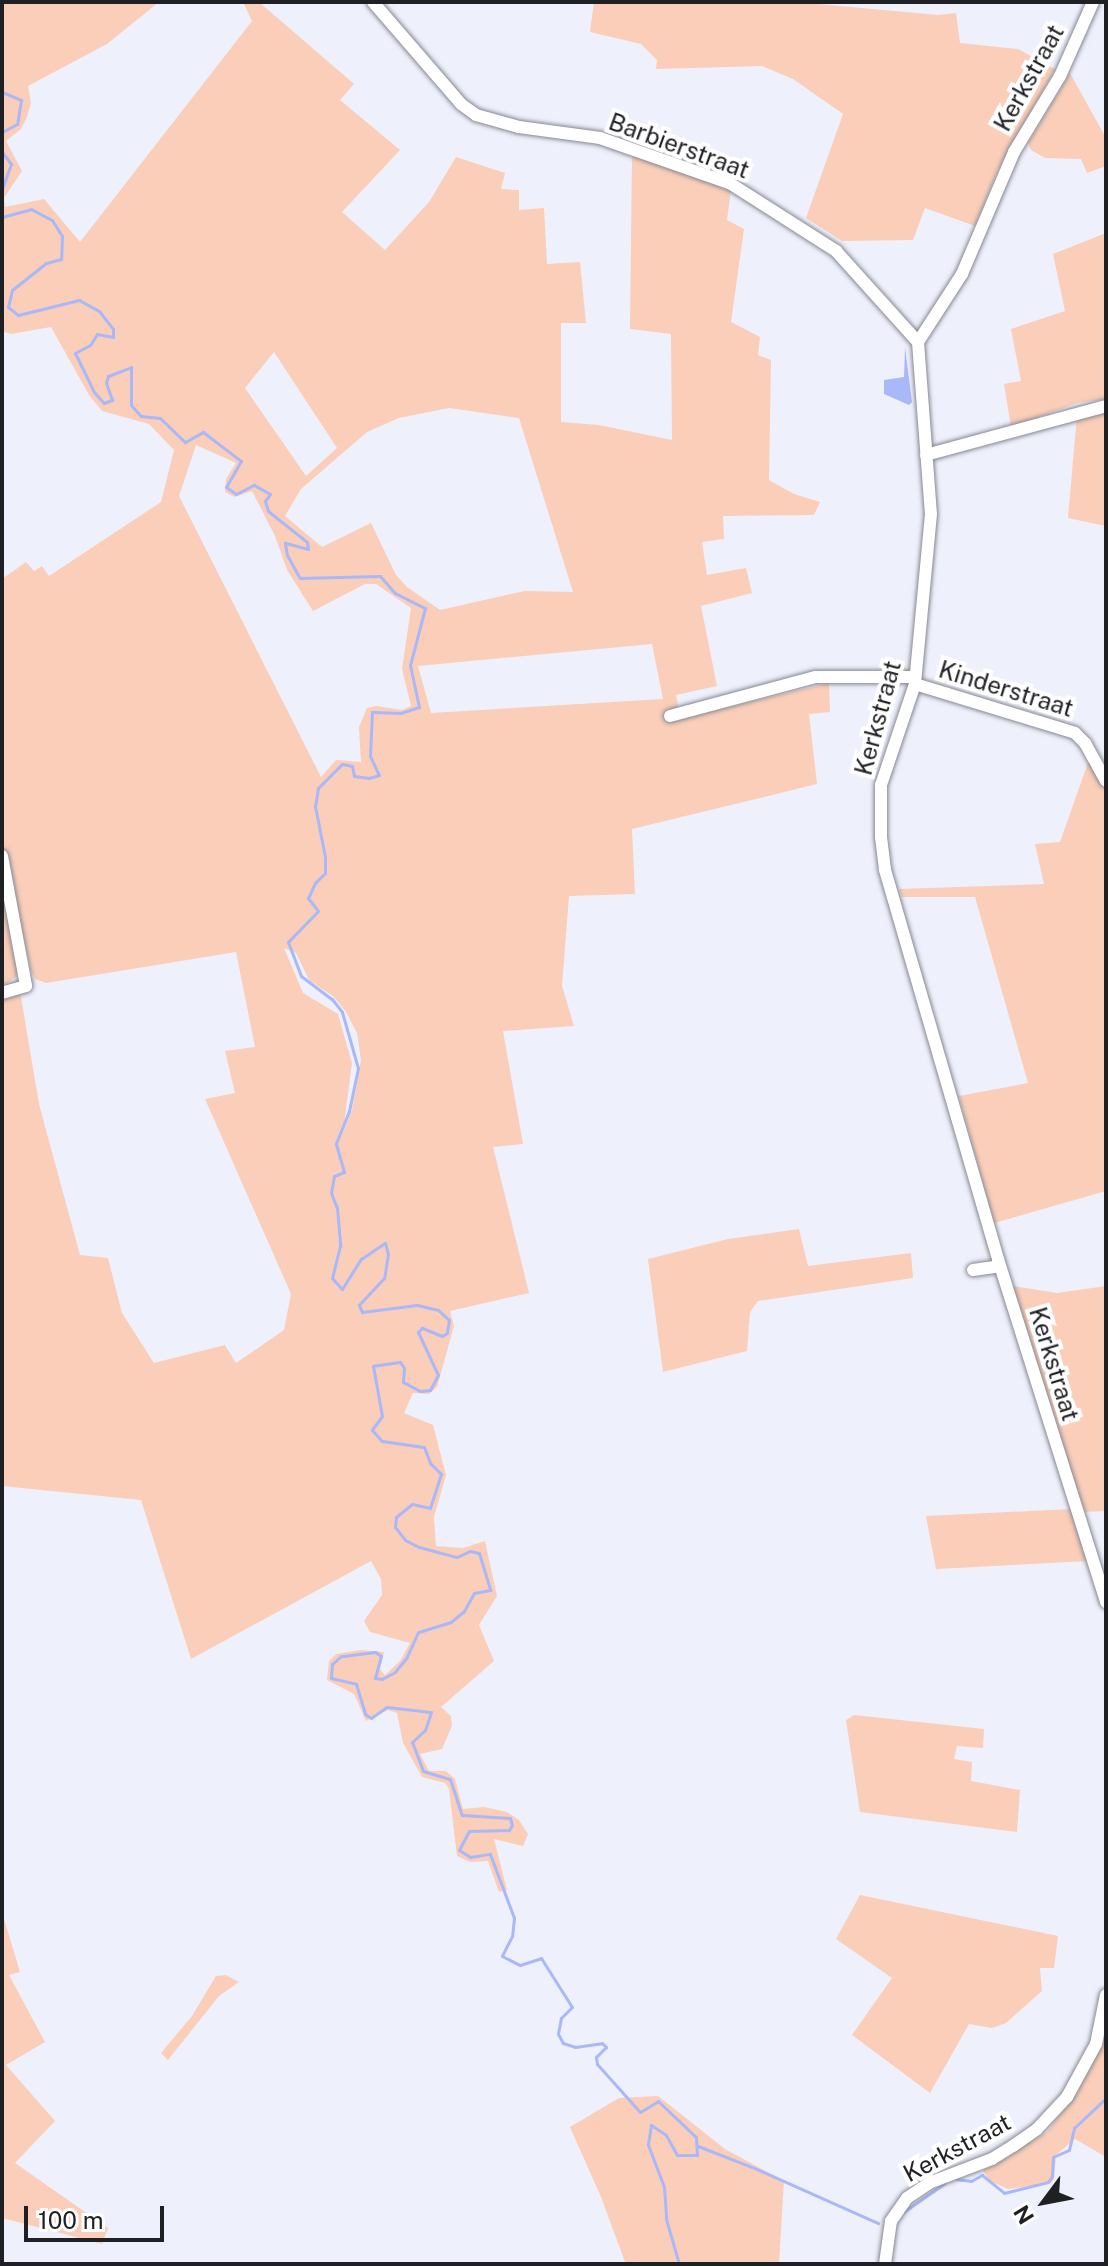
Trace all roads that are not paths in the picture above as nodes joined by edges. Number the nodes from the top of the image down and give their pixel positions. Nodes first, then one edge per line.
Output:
1 (373, 2) edge
2 (1093, 2) edge
3 (918, 342) junction
4 (1106, 406) edge
5 (926, 455) junction
6 (915, 681) junction
7 (670, 716) dead end
8 (1106, 781) edge
9 (2, 856) edge
10 (2, 993) edge
11 (1000, 1266) junction
12 (973, 1270) dead end
13 (1106, 1602) edge
14 (1106, 1995) edge
15 (1104, 2026) edge
16 (885, 2264) edge

1 - 3 street, Barbierstraat
2 - 3 street, Kerkstraat
3 - 5 street, Kerkstraat
4 - 5 street
5 - 6 street, Kerkstraat
6 - 7 street, Kinderstraat
6 - 8 street, Kinderstraat
6 - 11 street, Kerkstraat
9 - 10 street
11 - 12 street
11 - 13 street, Kerkstraat
14 - 15 street, Kerkstraat
15 - 16 street, Kerkstraat

